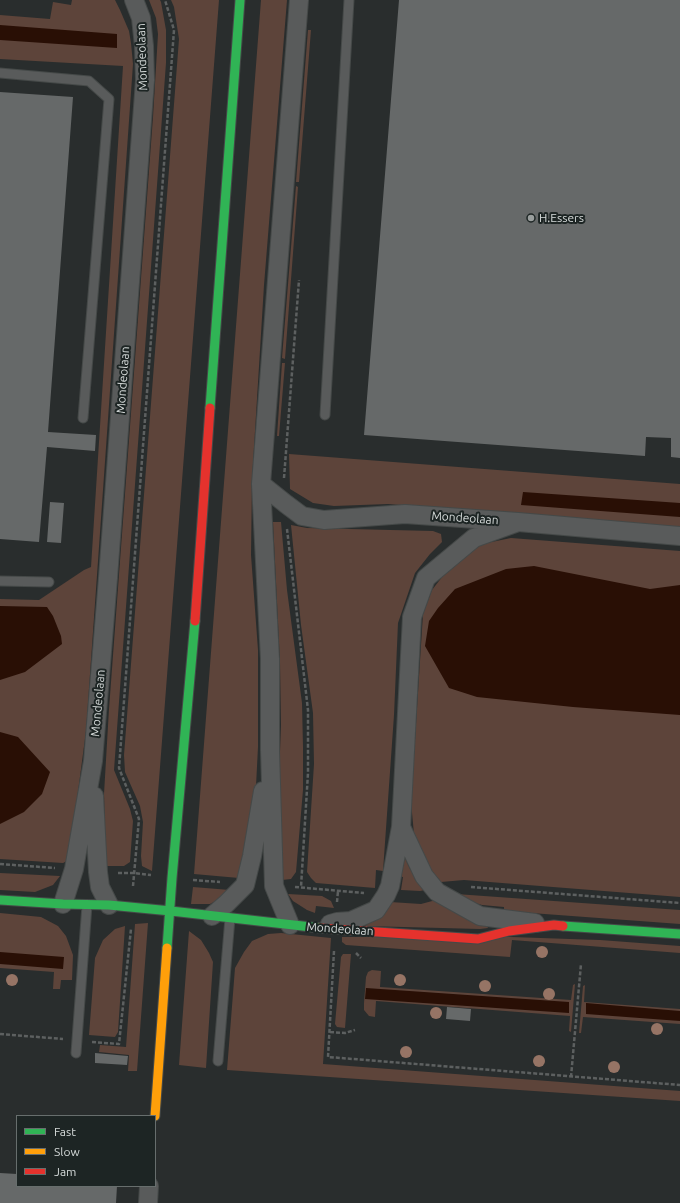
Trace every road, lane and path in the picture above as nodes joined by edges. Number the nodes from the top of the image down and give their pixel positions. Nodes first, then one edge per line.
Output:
1 (134, 0) edge
2 (165, 0) edge
3 (240, 0) edge
4 (299, 0) edge
5 (349, 0) edge
6 (0, 73) edge
7 (325, 415) dead end
8 (83, 418) dead end
9 (261, 484) junction
10 (518, 522) junction
11 (287, 526) dead end
12 (680, 536) edge
13 (0, 581) edge
14 (49, 582) dead end
15 (270, 750) junction
16 (93, 761) junction
17 (401, 827) junction
18 (0, 864) edge
19 (55, 868) dead end
20 (134, 873) junction
21 (113, 874) dead end
22 (153, 876) dead end
23 (193, 880) dead end
24 (223, 883) dead end
25 (290, 887) dead end
26 (301, 887) junction
27 (466, 887) dead end
28 (133, 888) dead end
29 (366, 893) dead end
30 (0, 900) edge
31 (680, 903) edge
32 (63, 904) junction
33 (88, 905) junction
34 (109, 905) junction
35 (171, 911) junction
36 (212, 916) junction
37 (230, 918) junction
38 (131, 922) dead end
39 (290, 925) junction
40 (554, 925) junction
41 (314, 928) junction
42 (680, 934) edge
43 (335, 948) dead end
44 (581, 964) dead end
45 (355, 1030) dead end
46 (330, 1032) junction
47 (0, 1034) edge
48 (66, 1040) dead end
49 (87, 1041) dead end
50 (76, 1053) dead end
51 (218, 1061) dead end
52 (571, 1076) junction
53 (680, 1085) edge
54 (155, 1115) edge
55 (149, 1187) edge
56 (148, 1203) edge

1 - 16 street, Mondeolaan
2 - 20 path
3 - 35 street
4 - 9 street
5 - 7 lane
6 - 8 lane
9 - 10 street, Mondeolaan
9 - 15 street
10 - 12 street, Mondeolaan
10 - 17 street
11 - 26 path
13 - 14 lane
15 - 36 street
15 - 39 street
16 - 32 street
16 - 34 street
17 - 40 street
17 - 41 street
18 - 19 path
20 - 21 path
20 - 22 path
20 - 28 path
23 - 24 path
25 - 26 path
26 - 29 path
27 - 31 path
30 - 32 street, Mondeolaan
32 - 33 street, Mondeolaan
33 - 34 street, Mondeolaan
33 - 50 lane
34 - 35 street, Mondeolaan
35 - 36 street, Mondeolaan
35 - 54 street
36 - 37 street, Mondeolaan
37 - 39 street, Mondeolaan
37 - 51 lane
38 - 49 path
39 - 41 street, Mondeolaan
40 - 41 street, Mondeolaan
40 - 42 street, Mondeolaan
43 - 46 path
44 - 52 path
45 - 46 path
46 - 52 path
47 - 48 path
52 - 53 path
55 - 56 street

